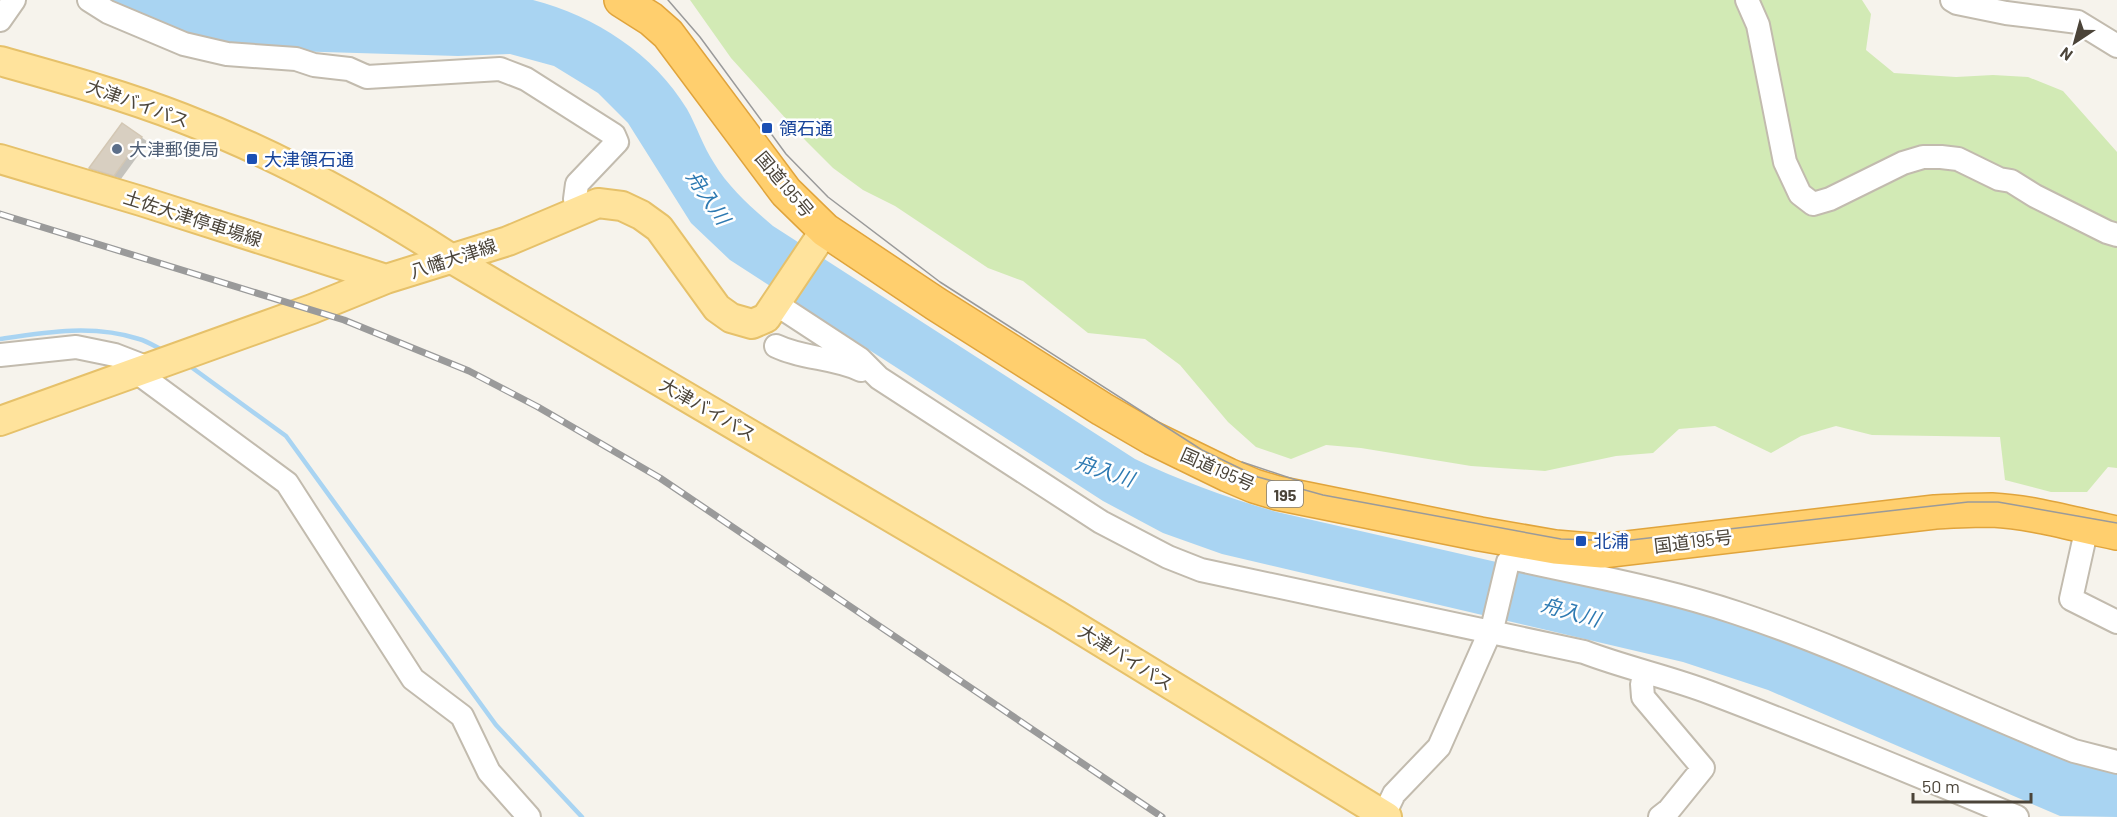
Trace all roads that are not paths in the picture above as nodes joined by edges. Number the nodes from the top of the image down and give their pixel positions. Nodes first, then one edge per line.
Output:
1 (14, 0) edge
2 (88, 0) edge
3 (621, 0) edge
4 (1747, 0) edge
5 (1952, 0) edge
6 (1994, 5) edge
7 (0, 21) edge
8 (2117, 46) edge
9 (0, 61) edge
10 (290, 71) dead end
11 (368, 77) junction
12 (0, 159) edge
13 (579, 211) junction
14 (2117, 235) edge
15 (818, 240) junction
16 (452, 258) junction
17 (386, 279) junction
18 (777, 301) junction
19 (776, 346) dead end
20 (0, 355) edge
21 (141, 369) junction
22 (879, 378) junction
23 (0, 421) edge
24 (2102, 530) edge
25 (1627, 548) junction
26 (1509, 560) junction
27 (2117, 622) edge
28 (1491, 629) junction
29 (1642, 684) junction
30 (1692, 687) junction
31 (1442, 740) junction
32 (2111, 757) edge
33 (1385, 816) edge
34 (529, 817) edge
35 (1660, 817) edge
36 (2017, 817) edge

1 - 7 street
2 - 11 street
3 - 15 highway, 国道195号 / 195
4 - 14 street
5 - 6 street
6 - 8 street
9 - 16 main road, 大津バイパス
10 - 11 street
11 - 13 street
12 - 17 main road, 土佐大津停車場線
13 - 16 main road, 八幡大津線
13 - 18 main road, 八幡大津線
15 - 18 main road, 八幡大津線
15 - 25 highway, 国道195号 / 195
16 - 17 main road, 八幡大津線
16 - 33 main road, 大津バイパス
17 - 21 main road, 八幡大津線
18 - 22 street
19 - 22 street
20 - 21 street
21 - 23 main road, 八幡大津線
21 - 34 street
22 - 28 street
24 - 25 highway, 国道195号 / 195
24 - 27 street
25 - 26 street
26 - 28 street
26 - 32 street
28 - 30 street
28 - 31 street
29 - 30 street
29 - 31 street
29 - 35 street
30 - 36 street
31 - 33 street

